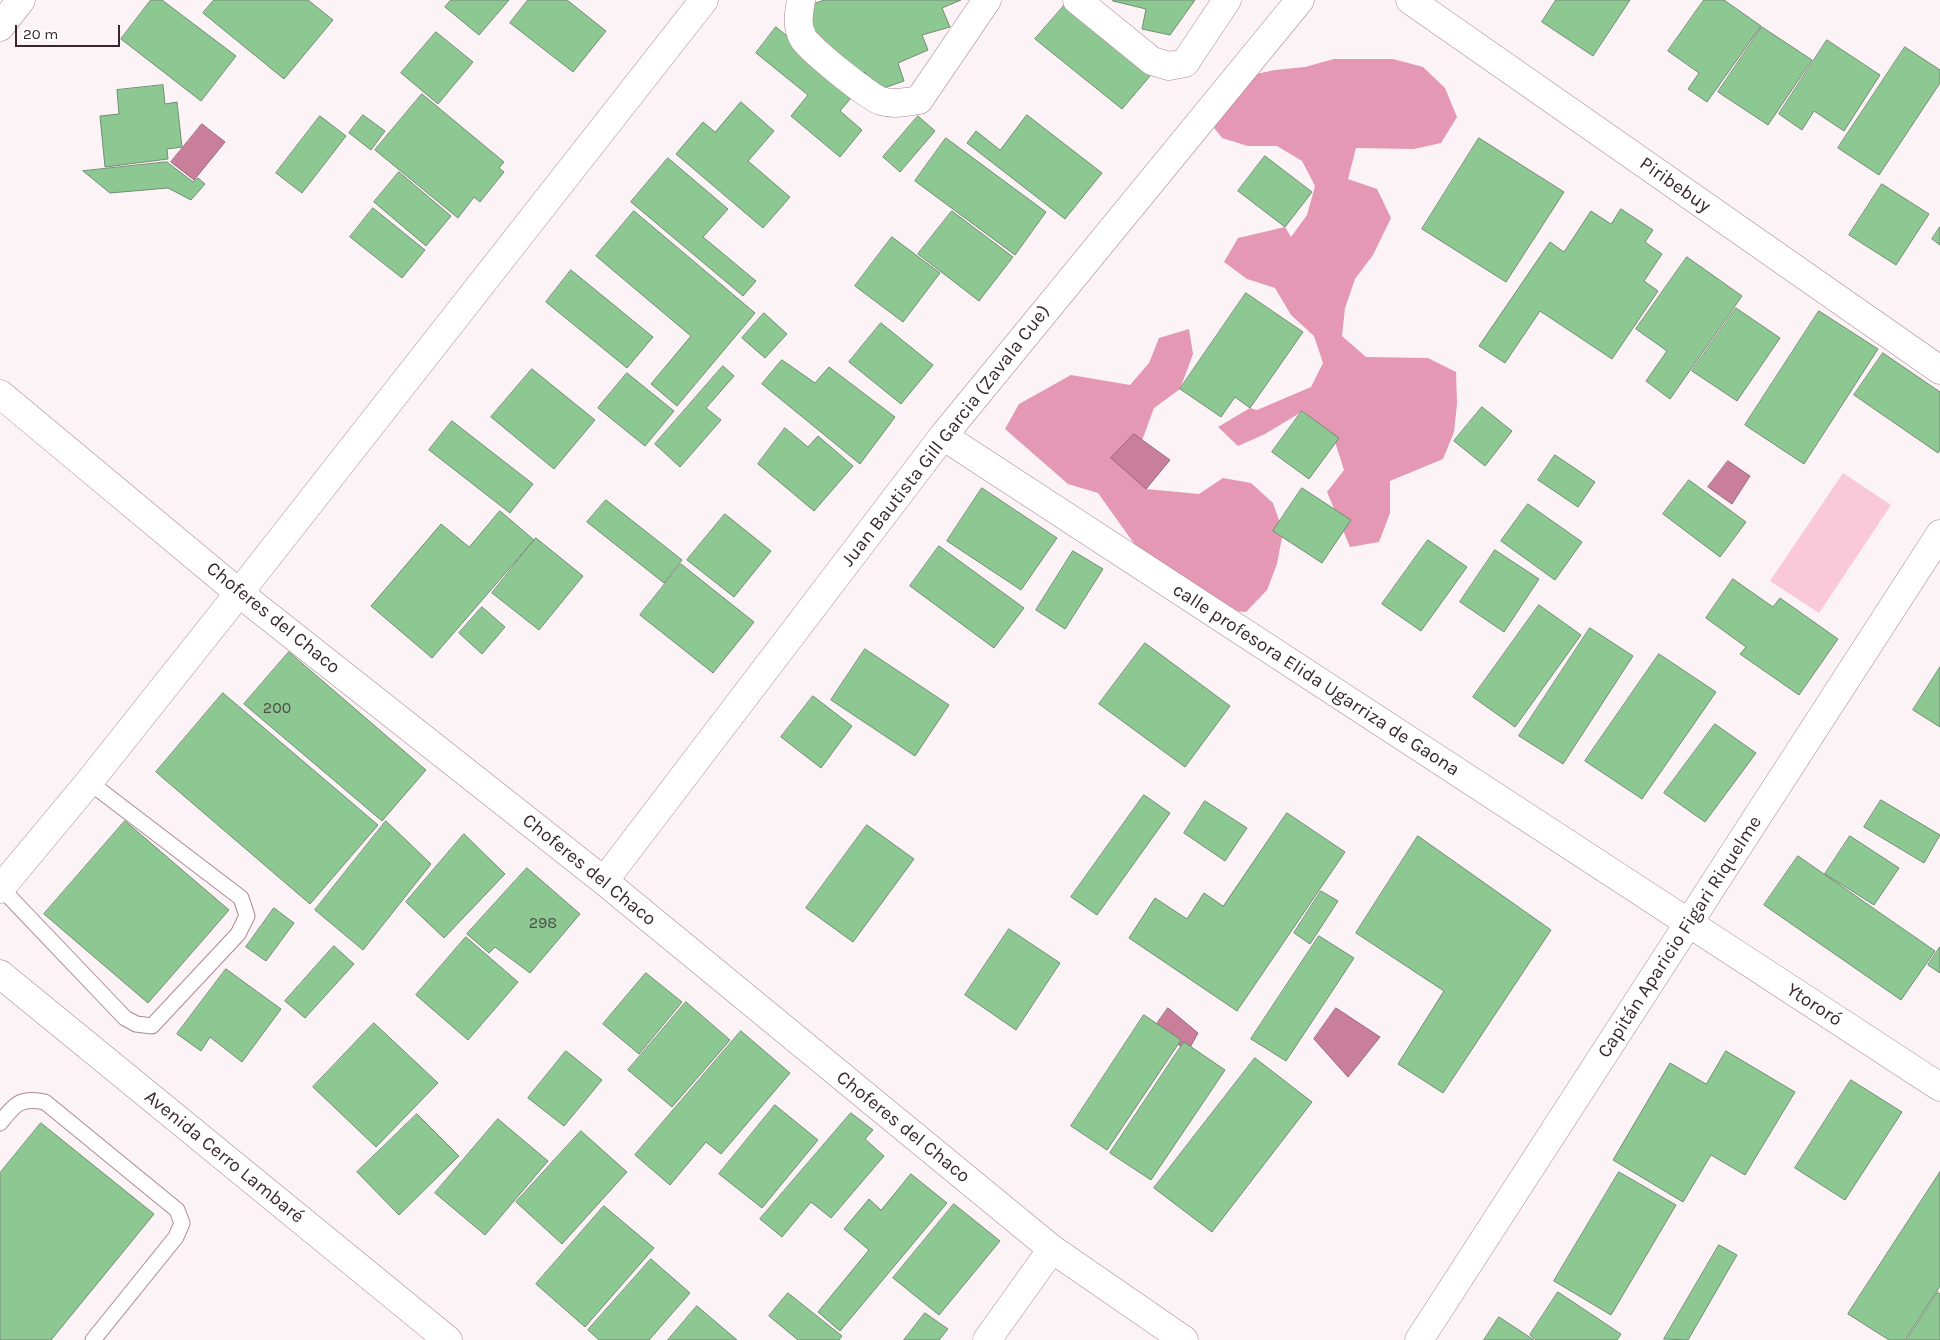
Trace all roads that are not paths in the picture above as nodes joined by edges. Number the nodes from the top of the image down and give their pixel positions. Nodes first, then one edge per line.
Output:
1 (21, 0) edge
2 (704, 0) edge
3 (801, 0) edge
4 (987, 0) edge
5 (1076, 0) edge
6 (1227, 0) edge
7 (1300, 0) edge
8 (1410, 0) edge
9 (0, 27) edge
10 (1940, 370) edge
11 (0, 394) edge
12 (943, 436) junction
13 (1940, 534) edge
14 (239, 593) junction
15 (89, 782) junction
16 (604, 881) junction
17 (1, 888) edge
18 (1689, 924) junction
19 (0, 974) edge
20 (1940, 1087) edge
21 (0, 1123) edge
22 (1052, 1249) junction
23 (93, 1340) edge
24 (448, 1340) edge
25 (987, 1340) edge
26 (1184, 1340) edge
27 (1419, 1340) edge

1 - 9 street
2 - 14 street
3 - 4 street
5 - 6 street
7 - 12 street, Juan Bautista Gill Garcia (Zavala Cue)
8 - 10 street, Piribebuy
11 - 14 street, Choferes del Chaco
12 - 16 street, Juan Bautista Gill Garcia (Zavala Cue)
12 - 18 street, calle profesora Elida Ugarriza de Gaona
13 - 18 street, Capitán Aparicio Figari Riquelme
14 - 15 street
14 - 16 street, Choferes del Chaco
15 - 17 street
15 - 17 lane
16 - 22 street, Choferes del Chaco
18 - 20 street, Ytororó
18 - 27 street, Capitán Aparicio Figari Riquelme
19 - 24 street, Avenida Cerro Lambaré
21 - 23 lane
22 - 25 street
22 - 26 street, Choferes del Chaco

